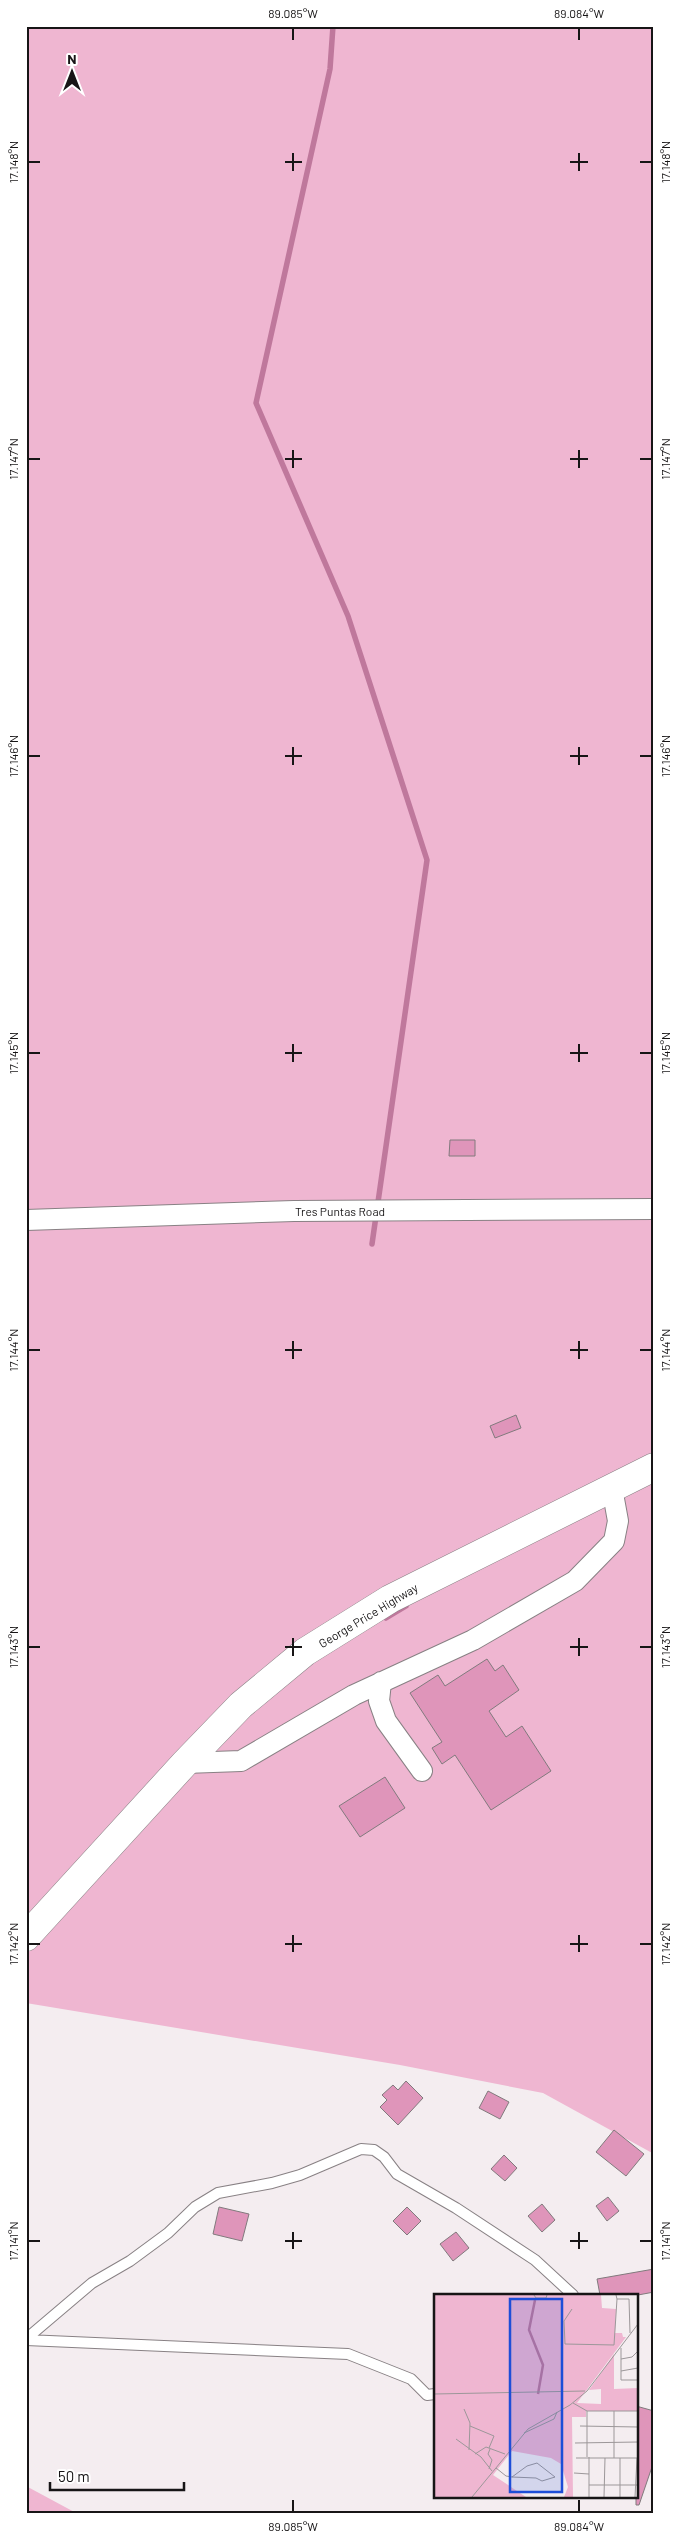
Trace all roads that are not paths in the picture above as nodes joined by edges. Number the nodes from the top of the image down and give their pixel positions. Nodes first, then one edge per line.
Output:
1 (654, 1209) edge
2 (26, 1220) edge
3 (654, 1467) edge
4 (612, 1488) junction
5 (381, 1682) junction
6 (185, 1762) junction
7 (422, 1771) dead end
8 (26, 1937) edge
9 (572, 2294) edge
10 (26, 2340) edge
11 (434, 2394) edge

1 - 2 street, Tres Puntas Road
3 - 4 highway, George Price Highway
4 - 5 street
4 - 6 highway, George Price Highway
5 - 6 street
5 - 7 street
6 - 8 highway, George Price Highway
9 - 10 lane
10 - 11 lane

